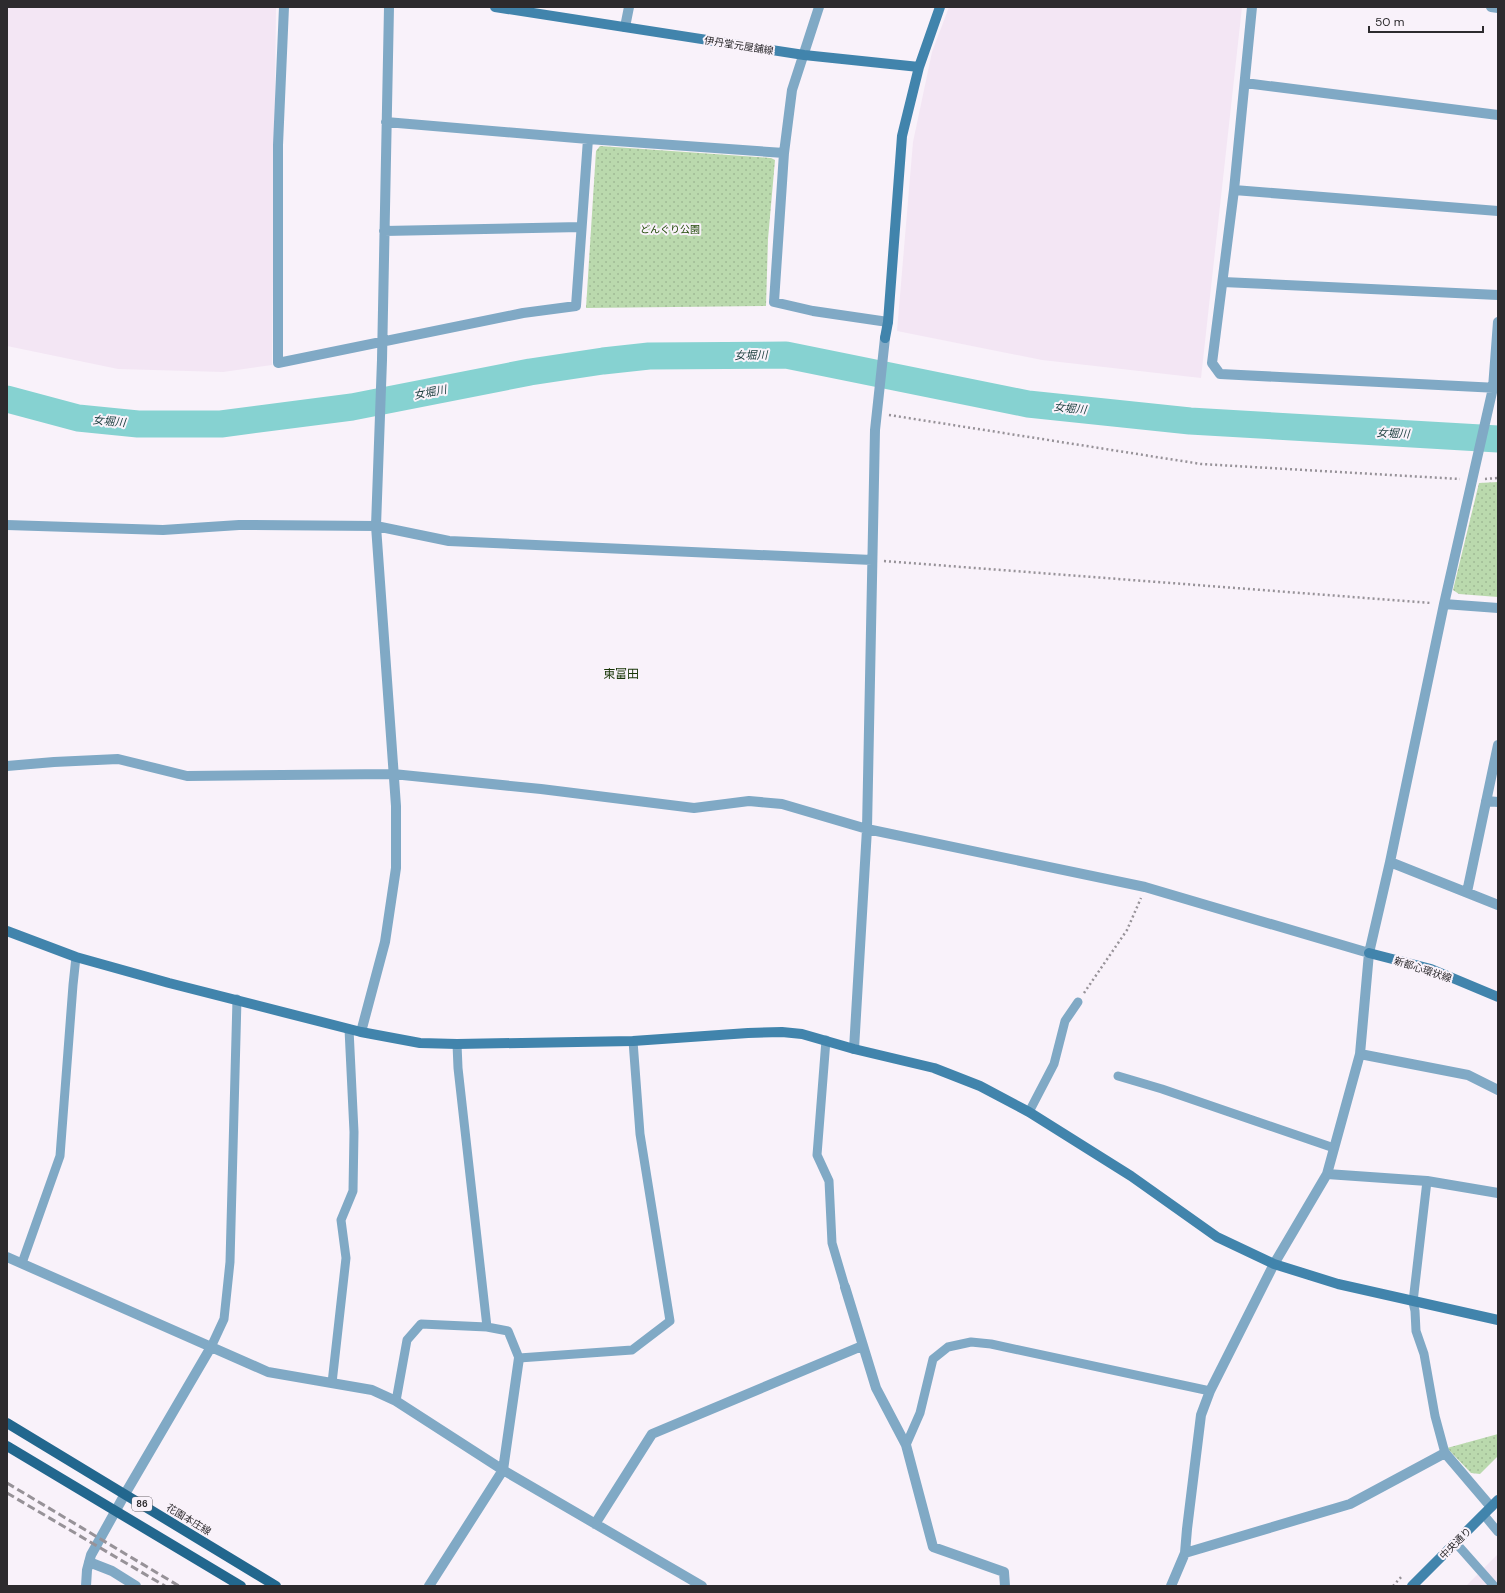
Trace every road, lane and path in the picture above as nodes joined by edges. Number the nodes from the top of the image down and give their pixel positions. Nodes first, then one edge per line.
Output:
1 (284, 7) edge
2 (389, 7) edge
3 (495, 7) edge
4 (629, 7) edge
5 (820, 7) edge
6 (940, 7) edge
7 (1252, 7) edge
8 (1490, 7) edge
9 (1498, 8) edge
10 (625, 27) junction
11 (804, 55) junction
12 (919, 67) junction
13 (1244, 83) junction
14 (1498, 115) edge
15 (386, 122) junction
16 (588, 139) junction
17 (784, 153) junction
18 (1234, 190) junction
19 (1498, 211) edge
20 (581, 227) junction
21 (384, 231) junction
22 (1222, 282) junction
23 (1498, 295) edge
24 (888, 322) junction
25 (1498, 322) edge
26 (382, 342) junction
27 (1496, 388) edge
28 (877, 413) junction
29 (1474, 477) junction
30 (7, 525) edge
31 (376, 526) junction
32 (872, 560) junction
33 (1444, 604) junction
34 (1498, 608) edge
35 (1498, 745) edge
36 (7, 766) edge
37 (393, 774) junction
38 (1486, 801) junction
39 (1498, 802) edge
40 (866, 829) junction
41 (1390, 862) junction
42 (1145, 888) junction
43 (1467, 892) junction
44 (1498, 905) edge
45 (7, 931) edge
46 (1369, 953) junction
47 (76, 957) junction
48 (1498, 997) edge
49 (237, 1000) junction
50 (1078, 1002) joint
51 (349, 1029) junction
52 (362, 1032) junction
53 (826, 1040) junction
54 (633, 1041) junction
55 (457, 1044) junction
56 (854, 1049) junction
57 (1360, 1054) junction
58 (1118, 1076) dead end
59 (1498, 1090) edge
60 (1029, 1112) junction
61 (1334, 1148) junction
62 (1327, 1174) junction
63 (1427, 1181) junction
64 (1498, 1193) edge
65 (7, 1257) edge
66 (22, 1263) junction
67 (1274, 1264) junction
68 (845, 1288) joint
69 (1413, 1302) junction
70 (1498, 1320) edge
71 (487, 1327) junction
72 (862, 1346) junction
73 (212, 1347) junction
74 (519, 1358) junction
75 (332, 1383) junction
76 (1210, 1391) junction
77 (396, 1401) junction
78 (7, 1424) edge
79 (7, 1446) edge
80 (906, 1446) junction
81 (1445, 1453) junction
82 (503, 1470) junction
83 (125, 1494) junction
84 (1491, 1507) edge
85 (116, 1511) junction
86 (595, 1524) junction
87 (1498, 1532) edge
88 (1455, 1542) junction
89 (1186, 1553) junction
90 (89, 1562) junction
91 (86, 1586) edge
92 (136, 1586) edge
93 (241, 1586) edge
94 (276, 1586) edge
95 (429, 1586) edge
96 (702, 1586) edge
97 (1005, 1586) edge
98 (1171, 1586) edge
99 (1412, 1586) edge
100 (1494, 1586) edge

1 - 26 street
2 - 15 street
3 - 10 street, 伊丹堂元屋舗線
4 - 10 street
5 - 11 street
6 - 12 street
7 - 13 street
8 - 9 street
10 - 11 street, 伊丹堂元屋舗線
11 - 12 street, 伊丹堂元屋舗線
11 - 17 street
12 - 24 street
13 - 14 street
13 - 18 street
15 - 16 street
15 - 21 street
16 - 17 street
16 - 20 street
17 - 24 street
18 - 19 street
18 - 22 street
20 - 21 street
20 - 26 street
21 - 26 street
22 - 23 street
22 - 27 street
24 - 28 street
25 - 27 street
26 - 31 street
27 - 29 street
28 - 29 path
28 - 32 street
29 - 33 street
30 - 31 street
31 - 32 street
31 - 37 street
32 - 33 path
32 - 40 street
33 - 34 street
33 - 41 street
35 - 38 street
36 - 37 street
37 - 40 street
37 - 52 street
38 - 39 street
38 - 43 street
40 - 42 street
40 - 56 street
41 - 43 street
41 - 46 street
42 - 46 street
42 - 50 path
43 - 44 street
45 - 47 street
46 - 48 street, 新都心環状線
46 - 57 street
47 - 49 street
47 - 66 lane
49 - 51 street
49 - 73 lane
50 - 60 lane
51 - 52 street
51 - 75 lane
52 - 55 street
53 - 54 street
53 - 56 street
53 - 68 lane
54 - 55 street
54 - 74 lane
55 - 71 lane
56 - 60 street
57 - 59 street
57 - 61 street
58 - 61 lane
60 - 67 street
61 - 62 street
62 - 63 street
62 - 67 street
63 - 64 street
63 - 69 lane
65 - 66 street
66 - 73 street
67 - 69 street
67 - 76 street
68 - 72 street
69 - 70 street
69 - 81 lane
71 - 74 lane
71 - 77 lane
72 - 80 street
72 - 86 street
73 - 75 street
73 - 83 street
74 - 82 street
75 - 77 street
76 - 80 lane
76 - 89 street
77 - 82 street
78 - 83 main road, 花園本庄線 / 86
79 - 85 main road, 86
80 - 97 street
81 - 84 street
81 - 89 street
82 - 86 street
82 - 95 street
83 - 85 street
83 - 94 main road, 花園本庄線 / 86
84 - 87 lane
84 - 88 street, 中央通り
85 - 90 street
85 - 93 main road, 86
86 - 96 street
88 - 99 street, 中央通り
88 - 100 lane
89 - 98 street
90 - 91 street
90 - 92 street

